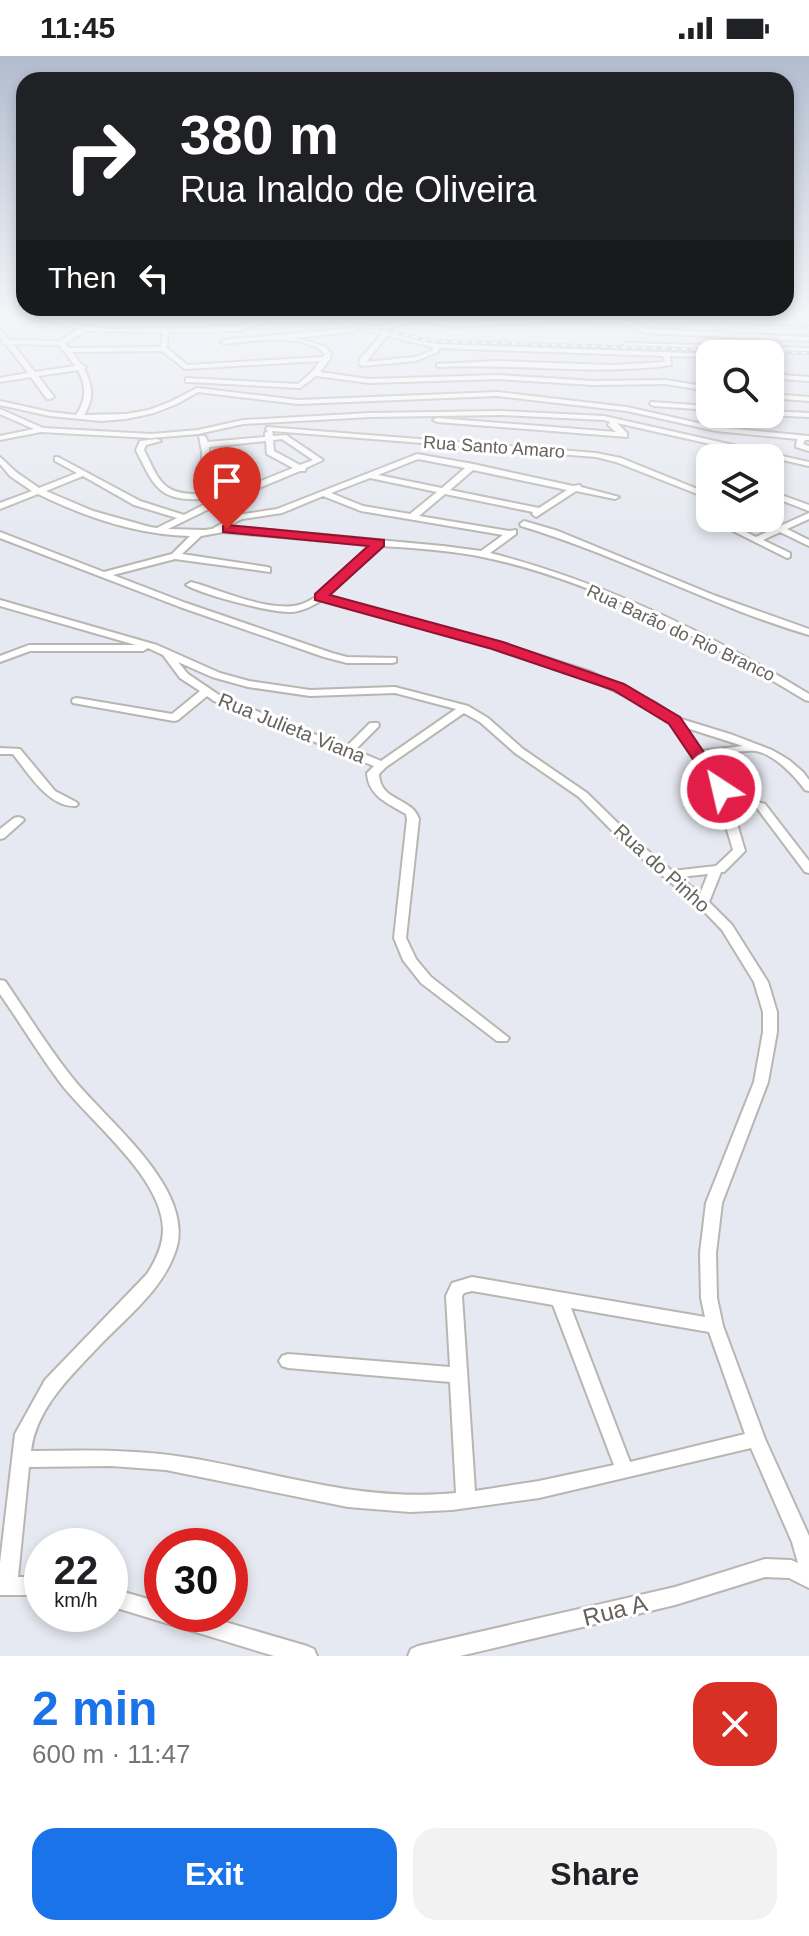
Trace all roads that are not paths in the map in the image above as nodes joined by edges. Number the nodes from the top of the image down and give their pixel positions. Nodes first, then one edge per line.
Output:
1 (45, 390) edge
2 (89, 390) edge
3 (197, 390) joint
4 (210, 390) joint
5 (661, 390) edge
6 (504, 395) junction
7 (50, 397) dead end
8 (784, 397) edge
9 (809, 399) edge
10 (0, 403) edge
11 (654, 404) junction
12 (696, 407) edge
13 (618, 408) junction
14 (0, 411) edge
15 (646, 412) junction
16 (501, 413) junction
17 (784, 414) edge
18 (370, 415) junction
19 (809, 415) edge
20 (79, 417) junction
21 (611, 419) junction
22 (42, 430) junction
23 (268, 430) junction
24 (199, 434) junction
25 (806, 437) edge
26 (0, 438) edge
27 (206, 445) junction
28 (809, 449) edge
29 (0, 459) edge
30 (58, 459) dead end
31 (809, 464) edge
32 (473, 466) junction
33 (3, 469) edge
34 (302, 469) junction
35 (82, 474) junction
36 (368, 475) junction
37 (683, 485) junction
38 (696, 486) edge
39 (577, 487) junction
40 (442, 489) junction
41 (35, 490) junction
42 (696, 491) edge
43 (322, 493) junction
44 (615, 497) dead end
45 (784, 498) edge
46 (206, 501) junction
47 (0, 506) edge
48 (809, 508) edge
49 (540, 511) junction
50 (413, 516) junction
51 (809, 516) edge
52 (183, 517) junction
53 (524, 524) junction
54 (784, 527) edge
55 (216, 529) junction
56 (160, 530) junction
57 (784, 531) edge
58 (740, 532) edge
59 (773, 532) edge
60 (198, 534) junction
61 (510, 534) junction
62 (0, 535) edge
63 (756, 540) junction
64 (379, 543) junction
65 (809, 543) edge
66 (483, 554) junction
67 (787, 555) dead end
68 (175, 556) junction
69 (267, 570) dead end
70 (102, 575) junction
71 (191, 585) dead end
72 (320, 597) junction
73 (0, 603) edge
74 (809, 632) edge
75 (29, 648) junction
76 (0, 649) edge
77 (160, 650) junction
78 (0, 659) edge
79 (392, 660) dead end
80 (205, 692) junction
81 (809, 698) edge
82 (77, 701) dead end
83 (464, 708) junction
84 (674, 720) junction
85 (374, 725) dead end
86 (755, 748) junction
87 (0, 751) edge
88 (348, 751) junction
89 (697, 755) junction
90 (382, 765) junction
91 (809, 788) edge
92 (725, 803) junction
93 (72, 804) dead end
94 (18, 820) dead end
95 (0, 835) edge
96 (809, 869) edge
97 (716, 870) junction
98 (668, 875) junction
99 (703, 903) junction
100 (0, 984) edge
101 (502, 1038) dead end
102 (560, 1301) junction
103 (715, 1326) junction
104 (288, 1361) dead end
105 (459, 1375) junction
106 (756, 1439) junction
107 (20, 1459) junction
108 (624, 1469) junction
109 (466, 1500) junction
110 (809, 1567) edge
111 (809, 1579) edge
112 (3, 1586) edge
113 (24, 1586) edge
114 (227, 1632) edge
115 (432, 1655) edge
116 (307, 1656) edge

1 - 7 street
2 - 20 street
3 - 4 street
3 - 20 street
4 - 6 street
5 - 11 street
6 - 13 street
6 - 16 street
8 - 9 street
10 - 20 street
11 - 12 street
11 - 15 street
13 - 15 street
13 - 21 street
14 - 22 street
15 - 25 street
16 - 18 street
16 - 21 street
17 - 19 street
18 - 21 street
18 - 23 street
21 - 31 street
22 - 24 street
22 - 26 street
23 - 24 street
23 - 27 street
23 - 34 street
23 - 34 street
23 - 37 street, Rua Santo Amaro
24 - 27 street
24 - 46 street
25 - 28 street
27 - 46 street
29 - 33 street, Rua Barão do Rio Branco
30 - 35 street
32 - 36 street
32 - 39 street
32 - 40 street
33 - 41 street, Rua Barão do Rio Branco
34 - 46 street
35 - 41 street
35 - 52 street
36 - 40 street
36 - 43 street
37 - 38 street
37 - 42 street, Rua Santo Amaro
39 - 44 street
39 - 49 street
40 - 49 street
40 - 50 street
41 - 47 street
41 - 56 street, Rua Barão do Rio Branco
43 - 50 street
43 - 55 street
45 - 48 street
46 - 52 street
49 - 53 street
50 - 61 street
51 - 54 street
52 - 56 street
53 - 61 street
53 - 74 street
55 - 60 street, Rua Barão do Rio Branco
55 - 64 street, Rua Barão do Rio Branco
56 - 60 street, Rua Barão do Rio Branco
57 - 65 street
58 - 63 street
59 - 63 street
60 - 68 street
61 - 66 street
62 - 70 street
63 - 67 street
64 - 66 street, Rua Barão do Rio Branco
64 - 72 street
66 - 81 street, Rua Barão do Rio Branco
68 - 69 street
68 - 70 street
70 - 79 street
71 - 72 street
72 - 84 street
73 - 77 street, Rua do Pinho
75 - 76 street
75 - 77 street
75 - 78 street
77 - 80 street, Rua Julieta Viana
77 - 83 street, Rua do Pinho
80 - 82 street
80 - 88 street, Rua Julieta Viana
83 - 90 street, Rua Julieta Viana
83 - 98 street, Rua do Pinho
84 - 86 street
84 - 89 street
85 - 88 street
86 - 89 street
86 - 91 street
87 - 93 street
88 - 90 street, Rua Julieta Viana
89 - 92 street
90 - 101 street
92 - 96 street
92 - 97 street
94 - 95 street
97 - 98 street
97 - 99 street
98 - 99 street, Rua do Pinho
99 - 103 street, Rua do Pinho
100 - 107 street
102 - 103 street
102 - 105 street
102 - 108 street
103 - 106 street, Rua do Pinho
104 - 105 street
105 - 109 street
106 - 108 street
106 - 110 street, Rua do Pinho
107 - 109 street
107 - 112 street
108 - 109 street
111 - 115 street, Rua A
112 - 113 street
114 - 116 street

